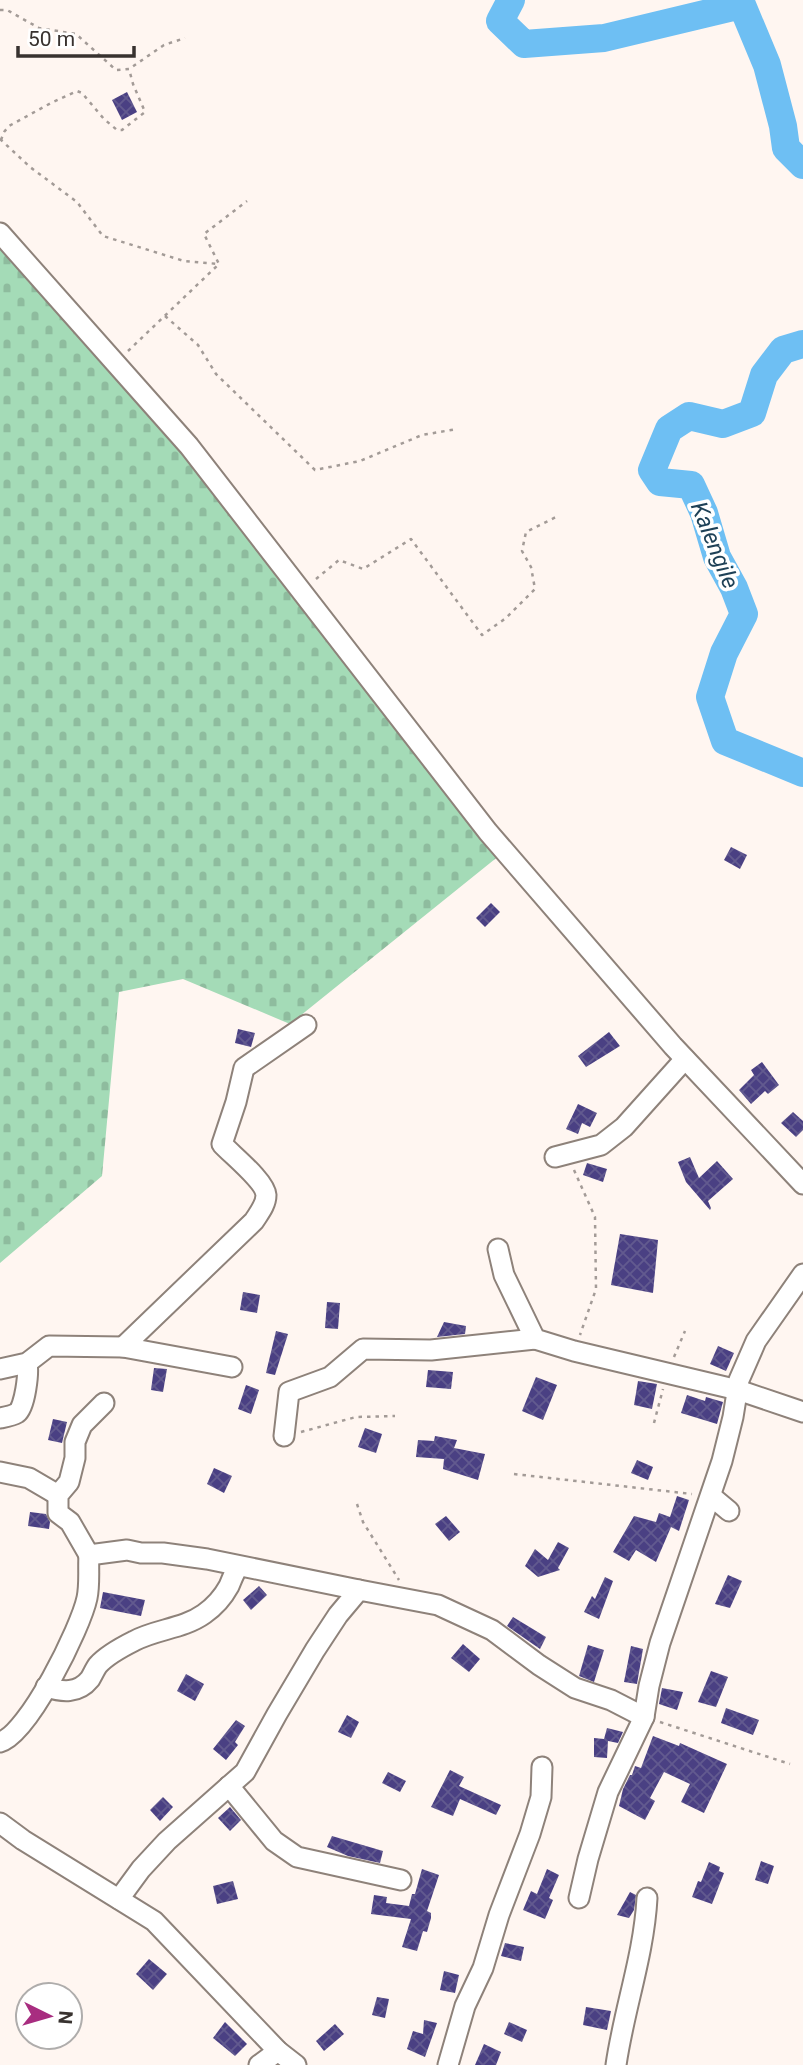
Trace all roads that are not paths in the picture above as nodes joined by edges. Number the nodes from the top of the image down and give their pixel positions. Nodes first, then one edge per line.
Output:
1 (0, 233) edge
2 (306, 1025) dead end
3 (685, 1059) junction
4 (555, 1157) road end
5 (803, 1184) edge
6 (498, 1249) dead end
7 (803, 1274) edge
8 (534, 1339) junction
9 (123, 1348) junction
10 (27, 1363) junction
11 (232, 1367) dead end
12 (0, 1369) edge
13 (737, 1390) junction
14 (104, 1403) dead end
15 (803, 1412) edge
16 (0, 1418) edge
17 (284, 1436) road end
18 (0, 1472) edge
19 (58, 1495) junction
20 (711, 1496) junction
21 (729, 1510) dead end
22 (89, 1555) junction
23 (238, 1567) junction
24 (359, 1590) junction
25 (46, 1686) junction
26 (644, 1717) junction
27 (0, 1742) edge
28 (542, 1767) dead end
29 (229, 1786) junction
30 (0, 1823) edge
31 (401, 1880) dead end
32 (579, 1898) dead end
33 (647, 1898) dead end
34 (119, 1899) junction
35 (278, 2051) junction
36 (259, 2065) edge
37 (296, 2065) edge
38 (447, 2065) edge
39 (616, 2065) edge

1 - 3 street
2 - 9 street
3 - 4 street
3 - 5 street
6 - 8 street
7 - 13 street
8 - 13 street
8 - 17 street
9 - 10 street
9 - 11 street
10 - 12 street
10 - 16 street
13 - 15 street
13 - 20 street
14 - 19 street
18 - 19 street
19 - 22 street
20 - 21 street
20 - 26 street
22 - 23 street
22 - 25 street
23 - 24 street
23 - 25 street
24 - 26 street
24 - 29 street
25 - 27 street
26 - 32 street
28 - 38 street
29 - 31 street
29 - 34 street
30 - 34 street
33 - 39 street
34 - 35 street
35 - 36 street
35 - 37 street

